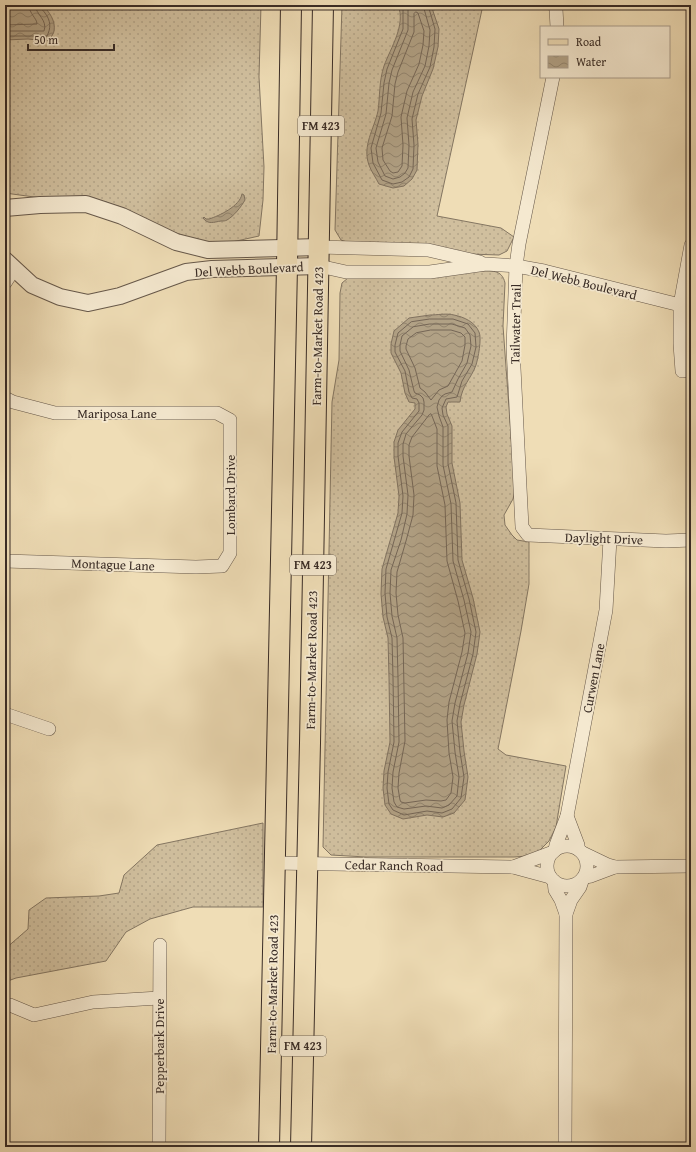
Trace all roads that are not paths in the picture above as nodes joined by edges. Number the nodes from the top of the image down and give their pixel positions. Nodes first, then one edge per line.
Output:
1 (291, 5) edge
2 (323, 5) edge
3 (554, 5) edge
4 (557, 26) edge
5 (554, 78) edge
6 (5, 208) edge
7 (691, 245) edge
8 (319, 247) junction
9 (287, 257) junction
10 (9, 264) edge
11 (486, 264) junction
12 (319, 266) junction
13 (516, 266) junction
14 (5, 283) edge
15 (680, 306) junction
16 (686, 371) edge
17 (5, 398) edge
18 (230, 420) joint
19 (522, 527) joint
20 (610, 539) junction
21 (691, 540) edge
22 (5, 561) edge
23 (222, 566) joint
24 (5, 715) edge
25 (49, 729) dead end
26 (567, 816) junction
27 (554, 851) junction
28 (581, 851) junction
29 (274, 863) junction
30 (306, 864) junction
31 (616, 866) junction
32 (691, 866) edge
33 (513, 867) junction
34 (552, 879) junction
35 (583, 879) junction
36 (566, 914) junction
37 (160, 945) dead end
38 (159, 998) junction
39 (10, 1006) dead end
40 (159, 1147) edge
41 (269, 1147) edge
42 (301, 1147) edge
43 (565, 1147) edge

1 - 9 main road, Farm-to-Market Road 423 / FM 423
2 - 8 main road, Farm-to-Market Road 423 / FM 423
3 - 4 street
5 - 13 street, Tailwater Trail
6 - 9 street, Del Webb Boulevard
7 - 15 street
8 - 9 street, Del Webb Boulevard
8 - 11 street, Del Webb Boulevard
8 - 12 main road, Farm-to-Market Road 423 / FM 423
9 - 10 street, Del Webb Boulevard
9 - 12 street, Del Webb Boulevard
9 - 29 main road, Farm-to-Market Road 423 / FM 423
10 - 14 street
11 - 12 street, Del Webb Boulevard
11 - 13 street, Del Webb Boulevard
12 - 30 main road, Farm-to-Market Road 423 / FM 423
13 - 15 street, Del Webb Boulevard
13 - 19 street, Tailwater Trail
15 - 16 street
17 - 18 street, Mariposa Lane
18 - 23 street, Lombard Drive
19 - 20 street, Daylight Drive
20 - 21 street, Daylight Drive
20 - 26 street, Curwen Lane
22 - 23 street, Montague Lane
24 - 25 street
26 - 27 street, Curwen Lane
26 - 28 street
27 - 28 street
27 - 33 street, Cedar Ranch Road
27 - 34 street
28 - 31 street
28 - 35 street
29 - 30 street, Cedar Ranch Road
29 - 41 main road, Farm-to-Market Road 423 / FM 423
30 - 33 street, Cedar Ranch Road
30 - 42 main road, Farm-to-Market Road 423 / FM 423
31 - 32 street
31 - 35 street
33 - 34 street, Cedar Ranch Road
34 - 35 street
34 - 36 street
35 - 36 street
36 - 43 street
37 - 38 street, Pepperbark Drive
38 - 39 street
38 - 40 street, Pepperbark Drive

